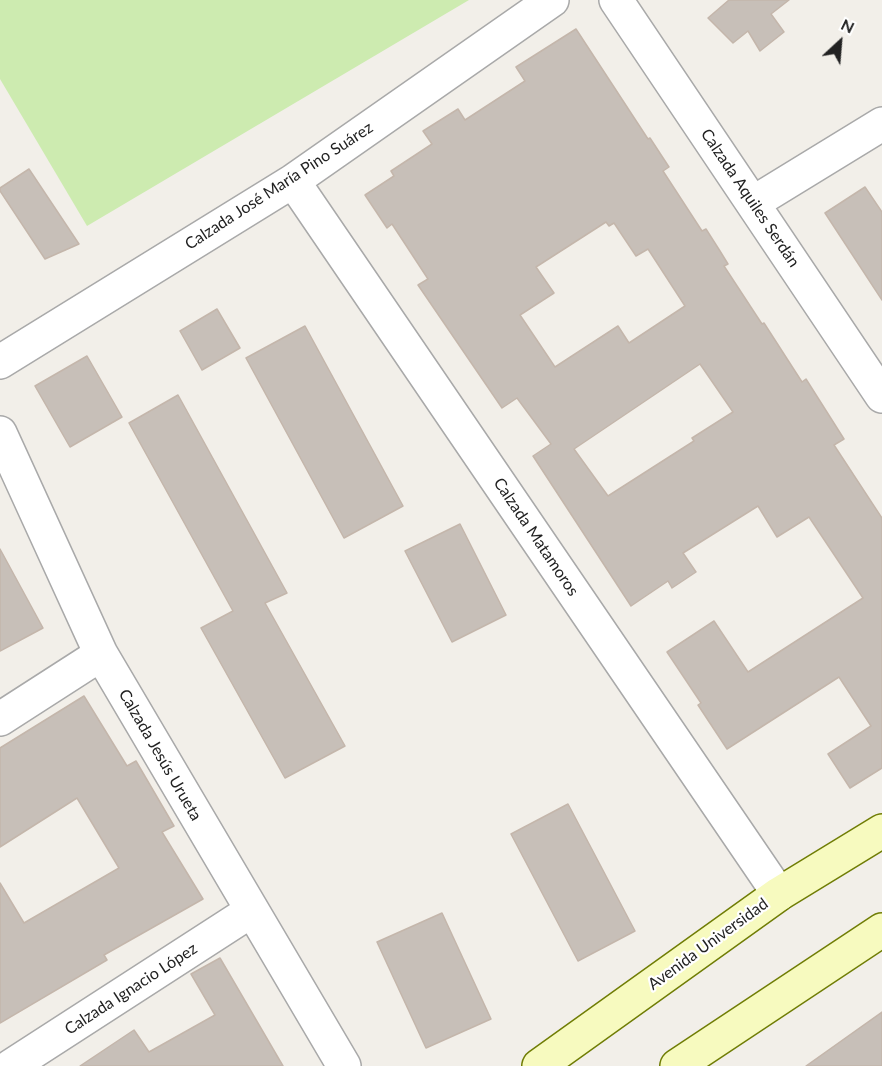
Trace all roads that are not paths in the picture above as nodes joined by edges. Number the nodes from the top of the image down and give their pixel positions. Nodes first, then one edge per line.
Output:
1 (552, 0) edge
2 (616, 0) edge
3 (882, 124) edge
4 (293, 181) junction
5 (753, 203) junction
6 (0, 362) edge
7 (882, 396) edge
8 (0, 433) edge
9 (101, 654) junction
10 (0, 719) edge
11 (882, 831) edge
12 (778, 894) junction
13 (252, 911) junction
14 (882, 930) edge
15 (11, 1066) edge
16 (344, 1066) edge
17 (539, 1066) edge
18 (676, 1066) edge

1 - 4 street, Calzada José María Pino Suárez
2 - 5 street, Calzada Aquiles Serdán
3 - 5 street
4 - 6 street, Calzada José María Pino Suárez
4 - 12 street, Calzada Matamoros
5 - 7 street, Calzada Aquiles Serdán
8 - 9 street, Calzada Jesús Urueta
9 - 10 street
9 - 13 street, Calzada Jesús Urueta
11 - 12 main road, Avenida Universidad
12 - 17 main road, Avenida Universidad
13 - 15 street, Calzada Ignacio López
13 - 16 street, Calzada Jesús Urueta
14 - 18 main road

